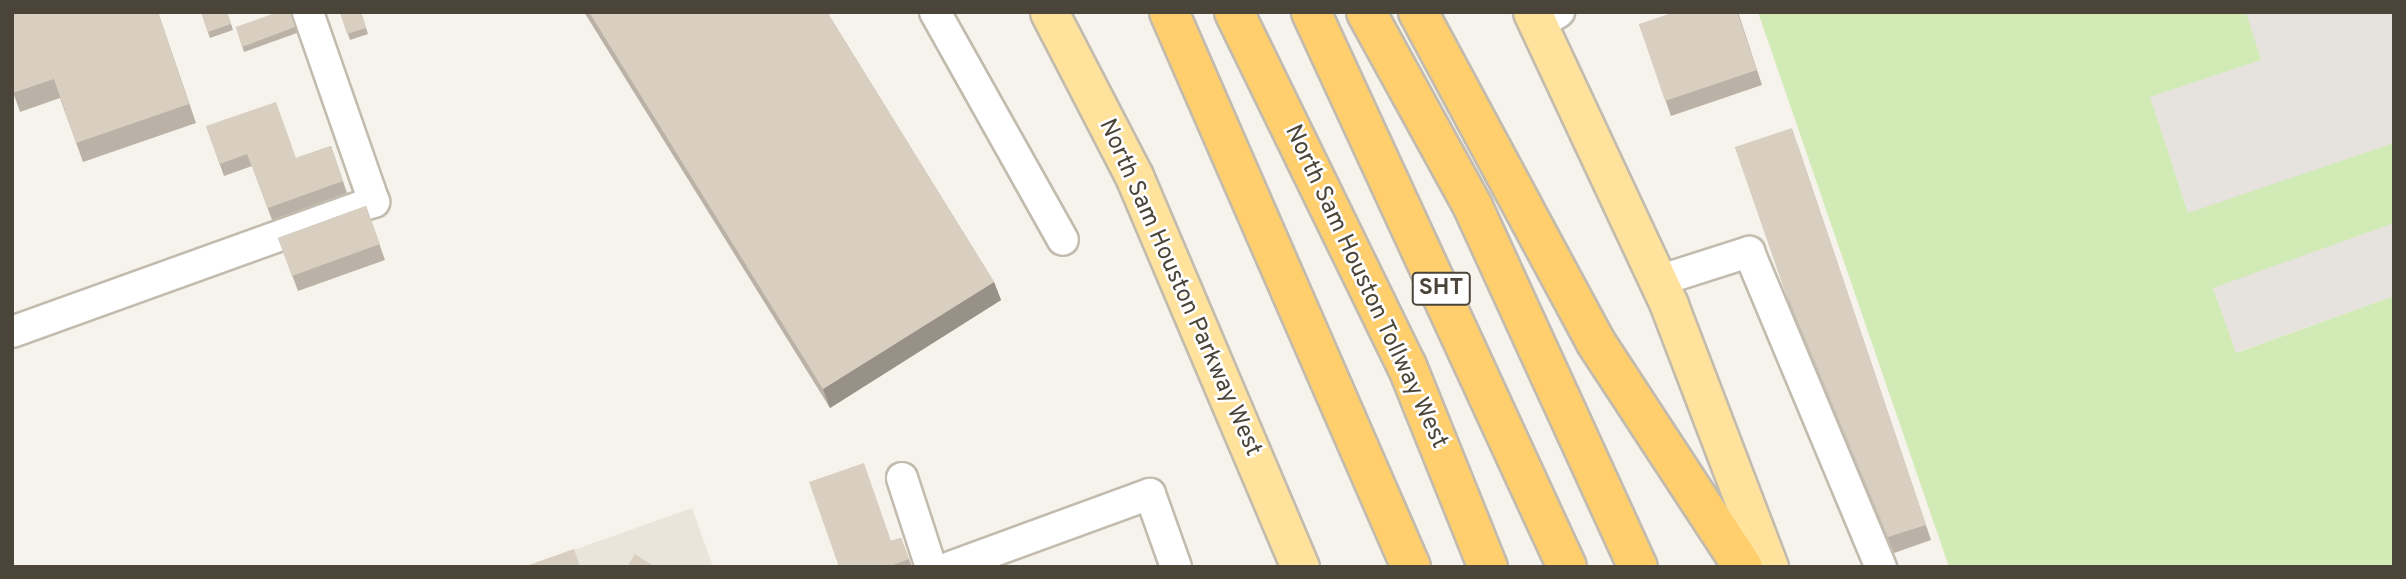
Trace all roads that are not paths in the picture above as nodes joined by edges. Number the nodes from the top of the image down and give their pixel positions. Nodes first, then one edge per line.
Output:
1 (309, 12) edge
2 (936, 12) edge
3 (1049, 12) edge
4 (1149, 12) edge
5 (1169, 12) edge
6 (1234, 12) edge
7 (1311, 12) edge
8 (1366, 12) edge
9 (1418, 12) edge
10 (1543, 17) edge
11 (1063, 240) dead end
12 (1658, 281) junction
13 (12, 332) edge
14 (902, 478) dead end
15 (931, 567) edge
16 (950, 567) edge
17 (1176, 567) edge
18 (1300, 567) edge
19 (1390, 567) edge
20 (1411, 567) edge
21 (1488, 567) edge
22 (1567, 567) edge
23 (1638, 567) edge
24 (1743, 567) edge
25 (1769, 567) edge
26 (1881, 567) edge

1 - 13 lane
2 - 11 lane
3 - 18 main road, North Sam Houston Parkway West
4 - 19 highway
5 - 20 highway
6 - 21 highway, North Sam Houston Tollway West / SHT
7 - 22 highway, SHT
8 - 23 highway
9 - 24 highway
10 - 12 main road
12 - 25 main road
12 - 26 lane
14 - 15 lane
16 - 17 lane

